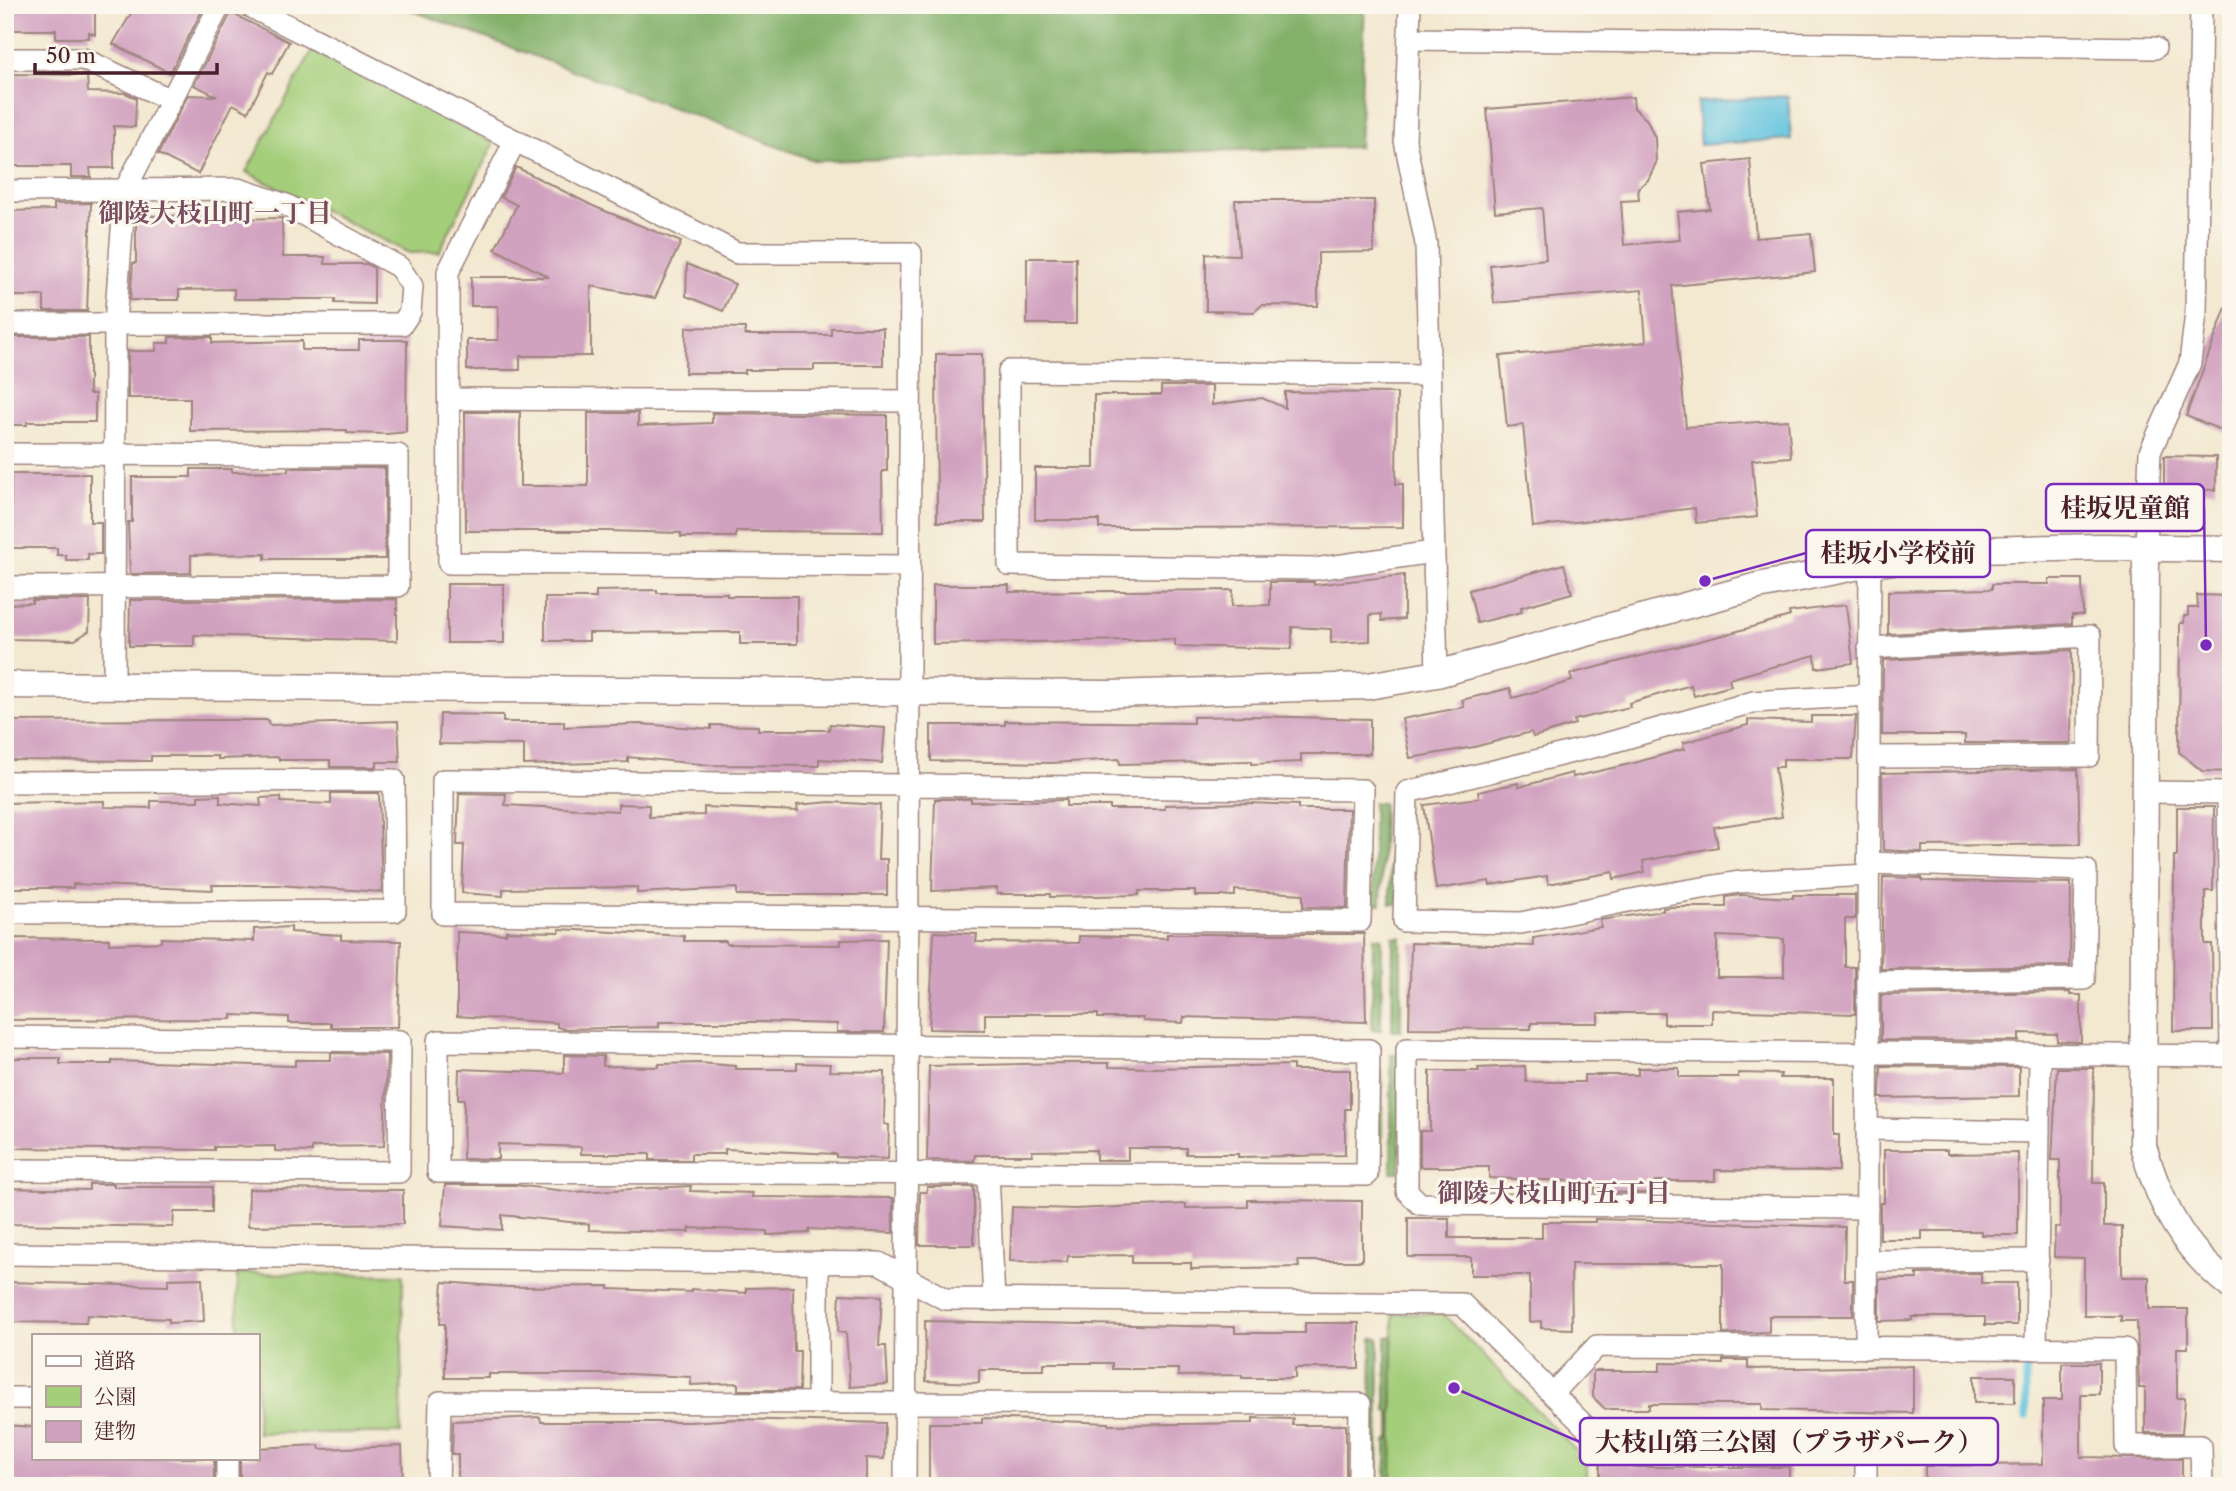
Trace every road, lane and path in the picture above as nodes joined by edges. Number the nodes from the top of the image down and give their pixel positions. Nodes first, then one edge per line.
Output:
1 (220, 5) edge
2 (247, 5) edge
3 (1410, 5) edge
4 (2201, 5) edge
5 (1409, 39) junction
6 (2155, 48) dead end
7 (5, 58) edge
8 (171, 100) junction
9 (515, 141) junction
10 (125, 190) junction
11 (5, 191) edge
12 (5, 324) edge
13 (115, 324) junction
14 (1427, 374) junction
15 (449, 399) junction
16 (910, 401) junction
17 (5, 454) edge
18 (115, 455) junction
19 (2146, 548) junction
20 (2231, 549) edge
21 (1433, 552) junction
22 (1870, 564) junction
23 (909, 566) junction
24 (5, 587) edge
25 (115, 587) junction
26 (1869, 648) junction
27 (1437, 674) junction
28 (5, 685) edge
29 (114, 685) junction
30 (908, 693) junction
31 (1869, 695) junction
32 (1869, 757) junction
33 (5, 782) edge
34 (908, 785) junction
35 (2145, 792) junction
36 (2229, 793) edge
37 (1868, 869) junction
38 (5, 913) edge
39 (907, 917) junction
40 (1868, 982) junction
41 (5, 1037) edge
42 (907, 1046) junction
43 (1867, 1054) junction
44 (2040, 1055) junction
45 (2143, 1056) junction
46 (2231, 1056) edge
47 (1867, 1129) junction
48 (2039, 1132) junction
49 (5, 1170) edge
50 (906, 1174) junction
51 (988, 1174) junction
52 (1867, 1208) junction
53 (5, 1254) edge
54 (2038, 1260) junction
55 (1867, 1261) junction
56 (818, 1262) junction
57 (906, 1277) junction
58 (2231, 1286) edge
59 (993, 1300) junction
60 (1866, 1348) junction
61 (2036, 1349) junction
62 (1553, 1393) junction
63 (5, 1398) edge
64 (32, 1398) edge
65 (818, 1403) junction
66 (905, 1403) junction
67 (227, 1460) edge
68 (228, 1486) edge
69 (438, 1486) edge
70 (905, 1486) edge
71 (1359, 1486) edge
72 (1866, 1486) edge
73 (2202, 1486) edge

1 - 8 street
2 - 9 street
3 - 5 street
4 - 19 street
5 - 6 street
5 - 14 street
7 - 8 street
8 - 10 street
9 - 15 street
9 - 16 street
10 - 11 street
10 - 13 street
10 - 13 street
12 - 13 street
13 - 18 street
14 - 21 street
14 - 21 street
15 - 16 street
15 - 23 street
16 - 23 street
17 - 18 street
18 - 25 street
18 - 25 street
19 - 20 street
19 - 22 street
19 - 35 street
21 - 27 street
22 - 26 street
22 - 27 street
23 - 30 street
24 - 25 street
25 - 29 street
26 - 31 street
26 - 32 street
27 - 30 street
28 - 29 street
29 - 30 street
30 - 34 street
31 - 32 street
31 - 37 street
32 - 37 street
33 - 38 street
34 - 39 street
34 - 39 street
34 - 39 street
35 - 36 street
35 - 45 street
36 - 46 street
37 - 40 street
37 - 40 street
39 - 42 street
40 - 43 street
41 - 49 street
42 - 50 street
42 - 50 street
42 - 51 street
43 - 44 street
43 - 47 street
43 - 52 street
44 - 45 street
44 - 48 street
45 - 46 street
45 - 58 street
47 - 48 street
47 - 52 street
48 - 54 street
50 - 51 street
50 - 57 street
51 - 59 street
52 - 55 street
53 - 56 street
54 - 55 street
54 - 61 street
55 - 60 street
56 - 57 street
56 - 65 street
57 - 59 street
57 - 66 street
59 - 62 street
60 - 61 street
60 - 62 street
61 - 73 street
62 - 72 street
63 - 64 street
65 - 66 street
65 - 69 street
66 - 70 street
66 - 71 street
67 - 68 street

